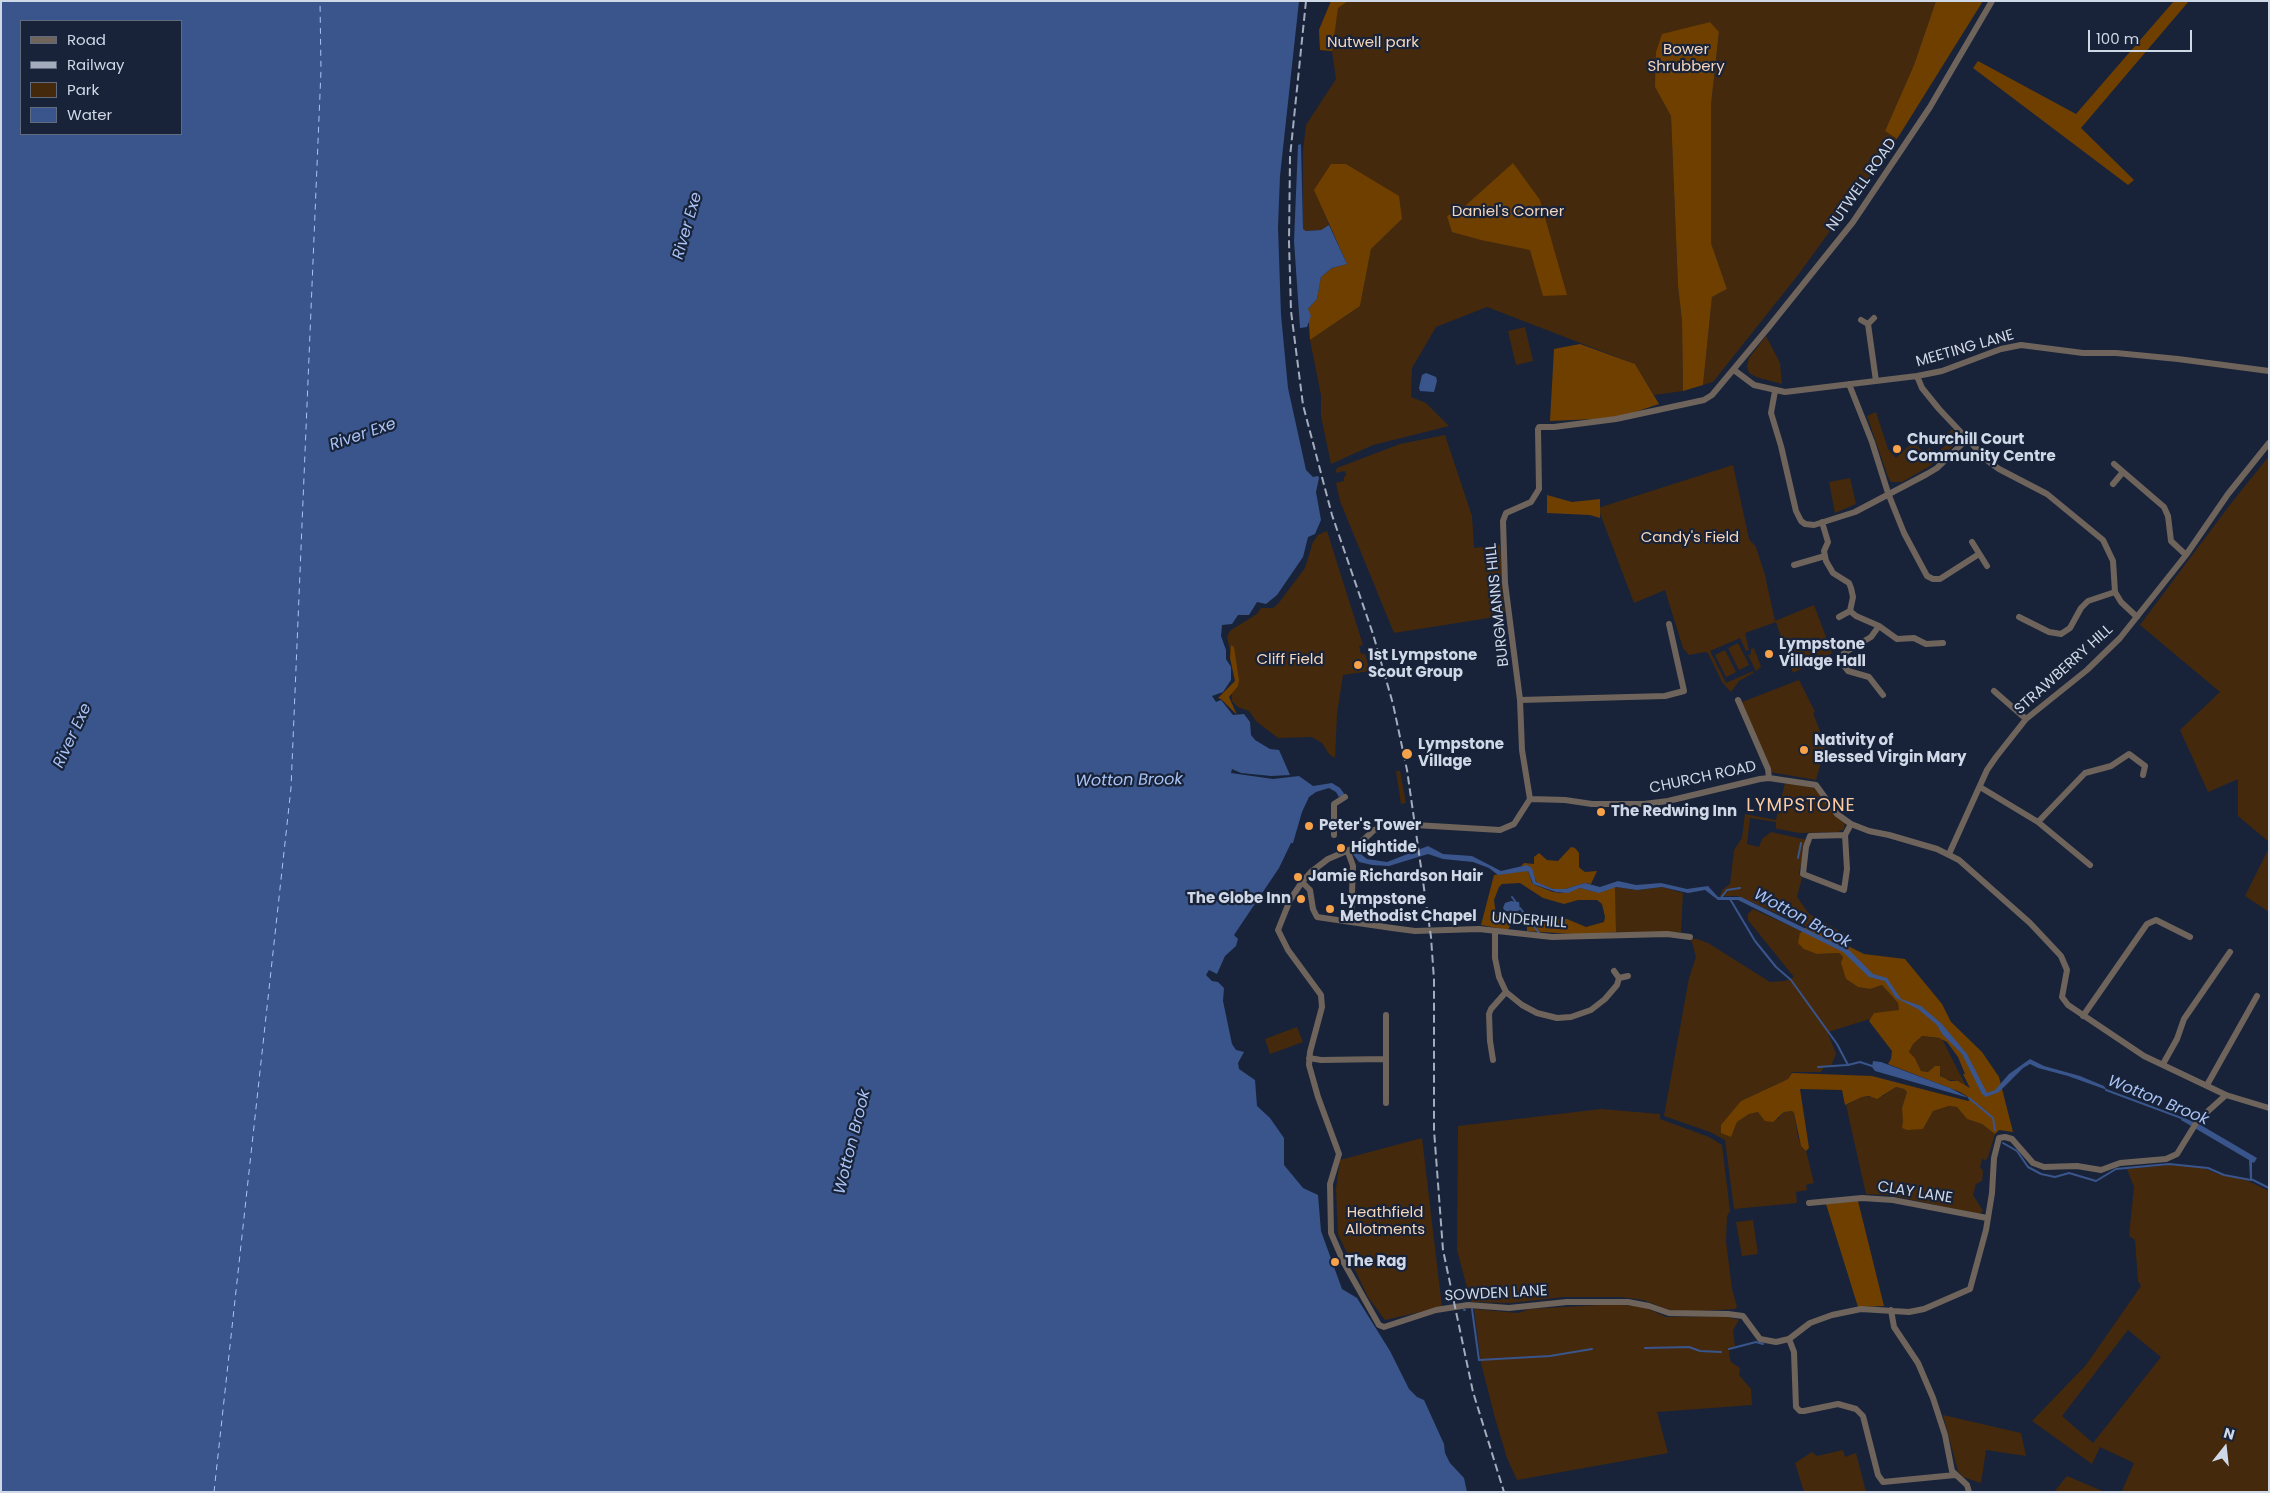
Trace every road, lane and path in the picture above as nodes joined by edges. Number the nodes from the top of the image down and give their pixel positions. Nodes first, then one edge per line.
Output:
1 (1992, 1) edge
2 (1874, 318) dead end
3 (1861, 320) dead end
4 (1868, 324) junction
5 (1734, 370) junction
6 (2269, 371) edge
7 (1917, 376) junction
8 (1876, 382) junction
9 (1849, 384) junction
10 (1775, 391) junction
11 (1967, 440) junction
12 (2269, 443) edge
13 (2114, 464) dead end
14 (2123, 472) junction
15 (2113, 484) dead end
16 (1888, 493) junction
17 (1822, 522) junction
18 (1972, 542) dead end
19 (1979, 554) junction
20 (2186, 555) junction
21 (1825, 556) junction
22 (1794, 565) dead end
23 (1987, 566) dead end
24 (2115, 592) junction
25 (1850, 611) junction
26 (1839, 617) dead end
27 (2137, 617) junction
28 (2020, 618) dead end
29 (1669, 624) dead end
30 (1879, 626) junction
31 (1943, 643) dead end
32 (1994, 691) dead end
33 (1883, 695) dead end
34 (1520, 700) junction
35 (1738, 700) dead end
36 (2026, 719) junction
37 (2143, 775) dead end
38 (1769, 778) junction
39 (1980, 787) junction
40 (1345, 797) dead end
41 (1530, 799) junction
42 (2038, 822) junction
43 (1851, 824) junction
44 (1334, 835) dead end
45 (1845, 835) junction
46 (1348, 852) junction
47 (1949, 854) junction
48 (2090, 865) dead end
49 (1302, 882) junction
50 (1351, 921) junction
51 (1495, 932) junction
52 (1690, 937) dead end
53 (2190, 937) dead end
54 (2230, 952) dead end
55 (1614, 971) dead end
56 (1628, 976) dead end
57 (1619, 978) junction
58 (1506, 992) junction
59 (2257, 996) dead end
60 (1386, 1015) dead end
61 (2083, 1016) junction
62 (1482, 1041) dead end
63 (1490, 1041) junction
64 (1309, 1058) junction
65 (1385, 1059) junction
66 (1494, 1060) dead end
67 (2163, 1064) junction
68 (2207, 1085) junction
69 (2226, 1095) junction
70 (1386, 1103) dead end
71 (2269, 1108) edge
72 (1809, 1203) dead end
73 (1987, 1218) junction
74 (1891, 1310) junction
75 (1789, 1339) junction
76 (1955, 1475) junction
77 (1969, 1492) edge

1 - 5 street, NUTWELL ROAD
2 - 4 street
3 - 4 street
4 - 8 street
5 - 10 street, MEETING LANE
5 - 34 street, BURGMANNS HILL
6 - 7 street, MEETING LANE
7 - 8 street, MEETING LANE
7 - 11 street
8 - 9 street, MEETING LANE
9 - 10 street, MEETING LANE
9 - 16 street
10 - 17 street
11 - 16 street
11 - 24 street
12 - 20 street, STRAWBERRY HILL
13 - 14 street
14 - 15 street
14 - 20 street
16 - 17 street
16 - 19 street
17 - 21 street
18 - 19 street
19 - 23 street
20 - 27 street, STRAWBERRY HILL
21 - 22 street
21 - 25 street
24 - 27 street
24 - 28 street
25 - 26 street
25 - 30 street
27 - 36 street, STRAWBERRY HILL
29 - 34 street
30 - 31 street
30 - 33 street
32 - 36 street
34 - 41 street, BURGMANNS HILL
35 - 38 street
36 - 39 street, STRAWBERRY HILL
37 - 42 street
38 - 41 street, CHURCH ROAD
38 - 43 street, CHURCH ROAD
39 - 42 street
39 - 47 street, STRAWBERRY HILL
40 - 44 street
41 - 46 street
42 - 48 street
43 - 45 street
43 - 47 street, CHURCH ROAD
45 - 45 street
46 - 49 street
46 - 50 street
47 - 61 street, CHURCH ROAD
49 - 50 street, UNDERHILL
49 - 64 street, SOWDEN LANE
50 - 51 street, UNDERHILL
51 - 52 street, UNDERHILL
51 - 58 street
53 - 61 street
54 - 67 street
55 - 57 street
56 - 57 street
57 - 58 street
58 - 63 street
59 - 68 street
60 - 65 street
61 - 67 street
62 - 63 street
63 - 66 street
64 - 65 street
64 - 75 street, SOWDEN LANE
65 - 70 street
67 - 68 street
68 - 69 street
69 - 71 street
69 - 73 street
72 - 73 street, CLAY LANE
73 - 74 street
74 - 75 street
74 - 76 street
75 - 76 street
76 - 77 street

